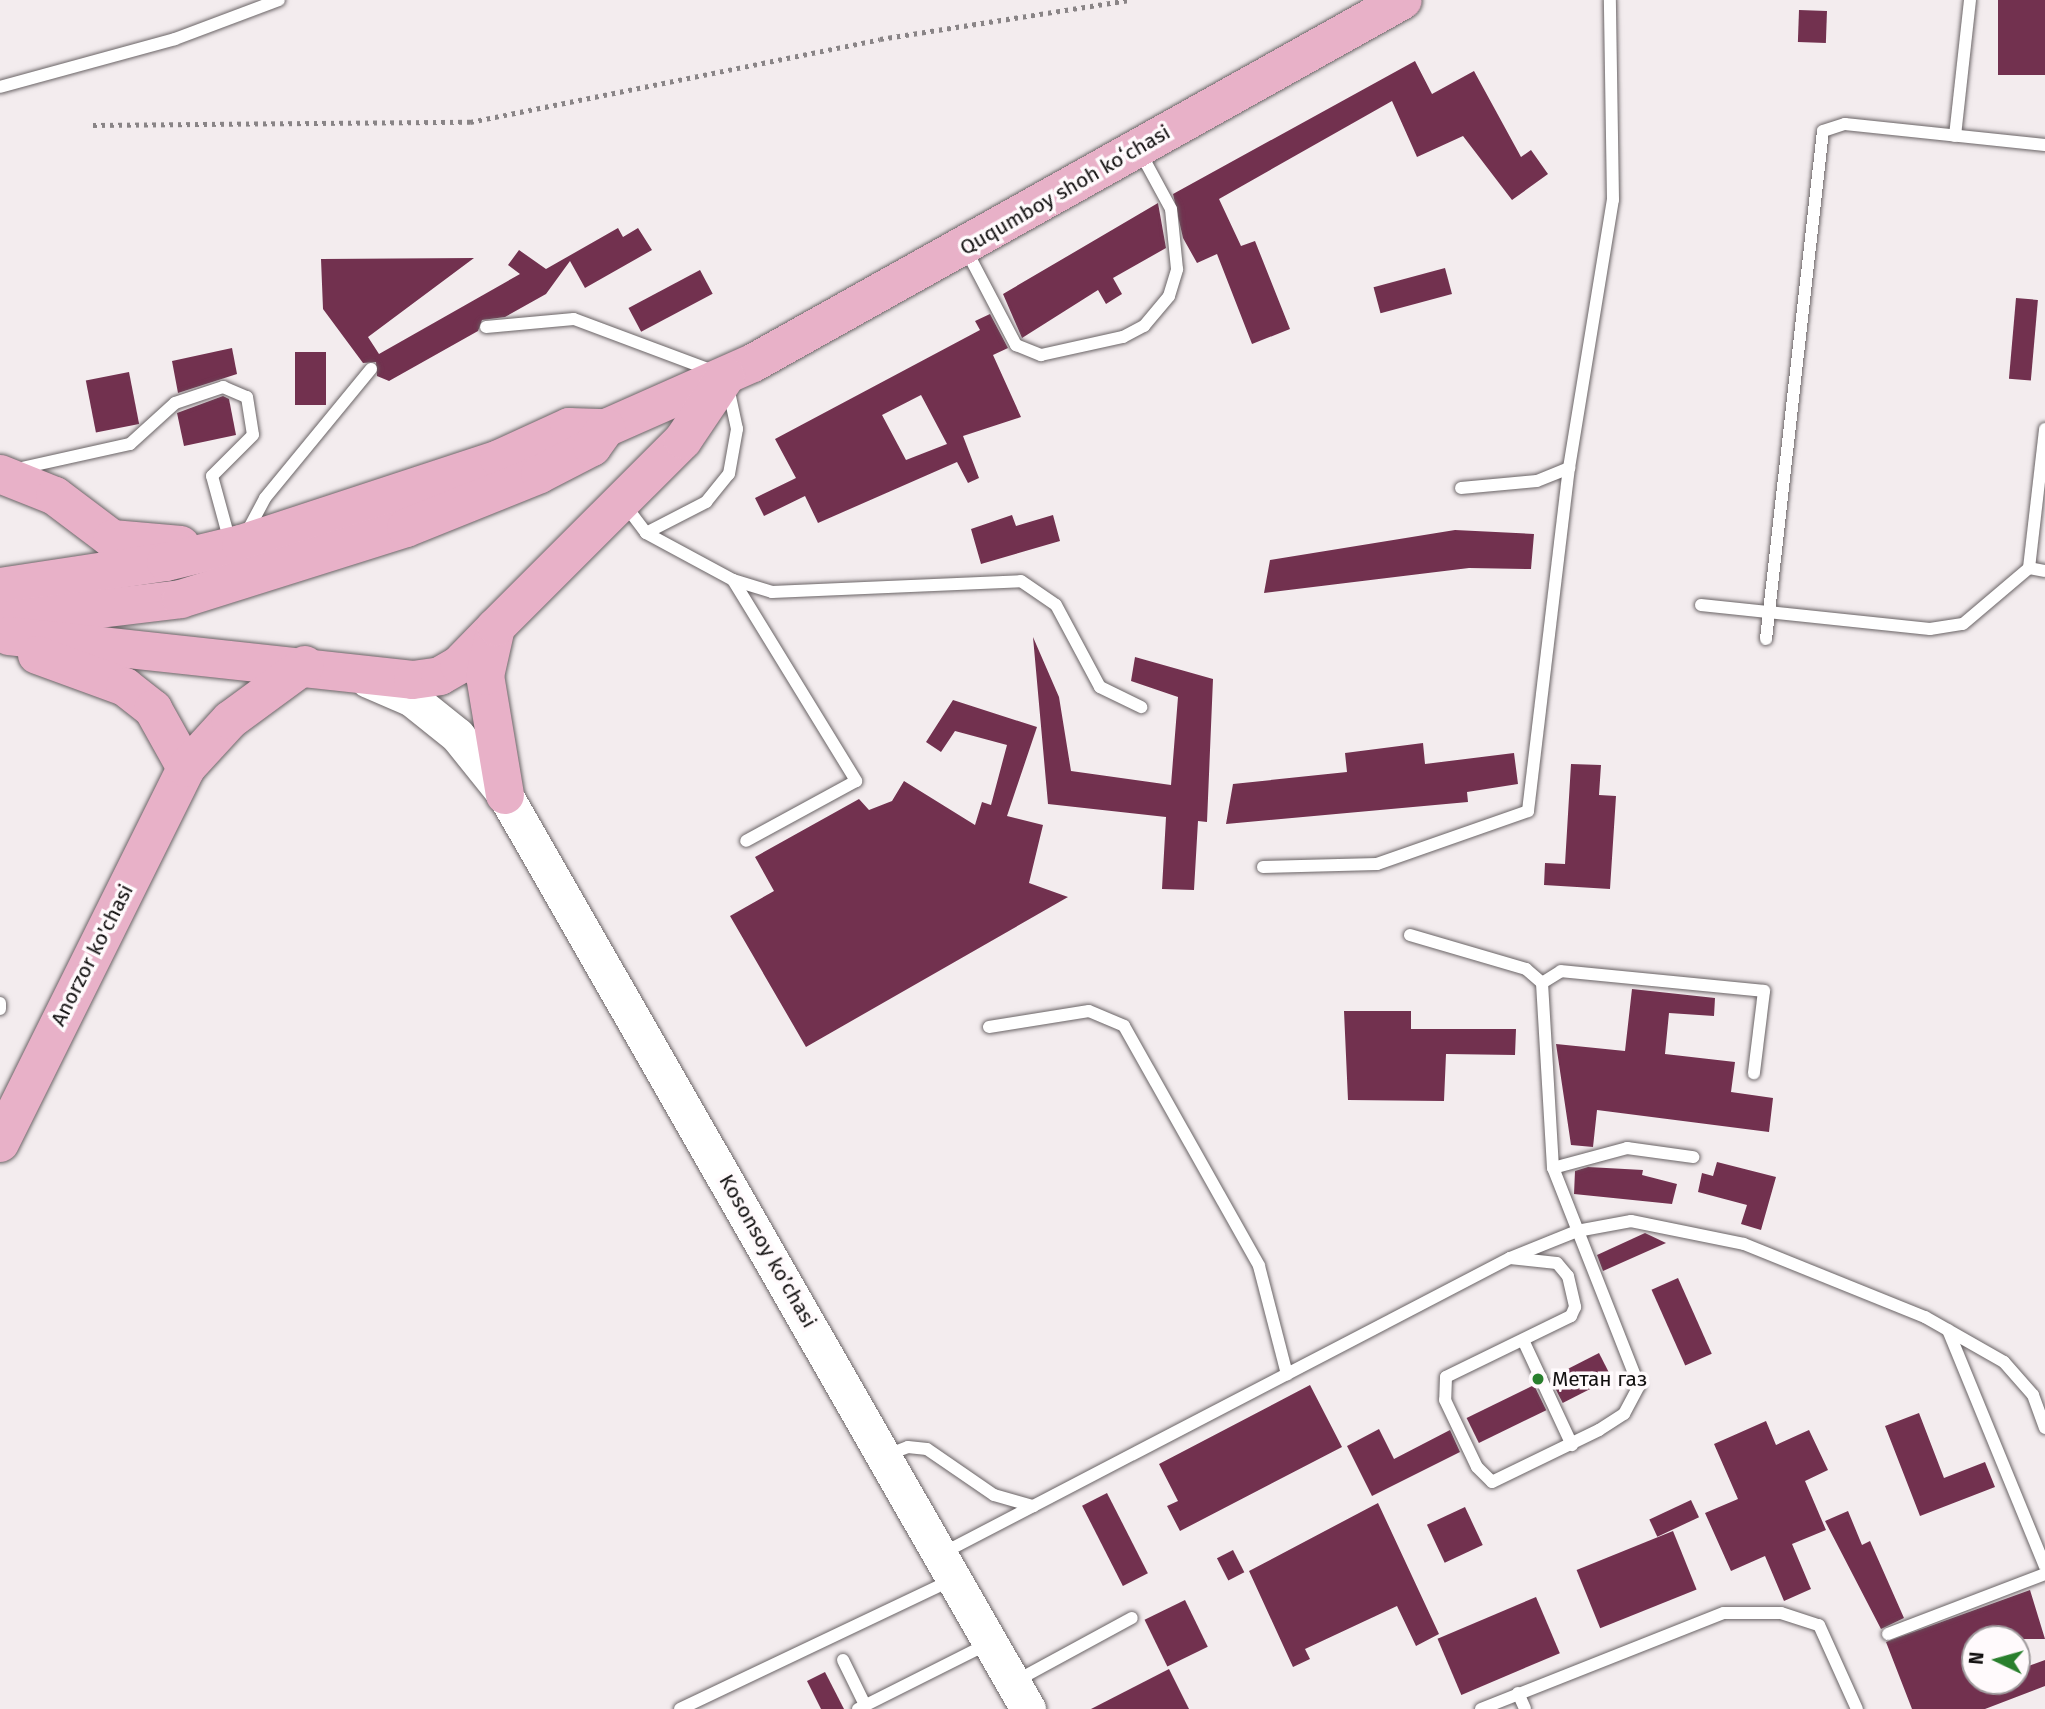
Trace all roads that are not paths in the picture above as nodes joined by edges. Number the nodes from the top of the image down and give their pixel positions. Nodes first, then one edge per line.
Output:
1 (279, 0) edge
2 (1403, 0) edge
3 (1610, 0) edge
4 (1970, 0) edge
5 (0, 87) edge
6 (1955, 136) junction
7 (2045, 145) edge
8 (1138, 149) junction
9 (965, 247) junction
10 (486, 327) dead end
11 (371, 369) dead end
12 (726, 376) junction
13 (2045, 429) edge
14 (599, 432) junction
15 (1569, 468) junction
16 (0, 474) edge
17 (1461, 488) dead end
18 (619, 497) junction
19 (646, 533) junction
20 (233, 546) junction
21 (2029, 568) junction
22 (2045, 571) edge
23 (733, 580) junction
24 (0, 587) edge
25 (1701, 605) dead end
26 (1768, 612) junction
27 (0, 621) edge
28 (496, 627) junction
29 (0, 635) edge
30 (1766, 639) dead end
31 (0, 645) edge
32 (305, 665) junction
33 (357, 676) junction
34 (1141, 707) dead end
35 (186, 768) junction
36 (505, 795) junction
37 (746, 841) dead end
38 (1264, 867) dead end
39 (1410, 934) dead end
40 (1542, 983) junction
41 (0, 1003) edge
42 (0, 1009) edge
43 (989, 1027) dead end
44 (1754, 1073) dead end
45 (0, 1143) edge
46 (1693, 1157) dead end
47 (1553, 1168) junction
48 (1577, 1231) junction
49 (1510, 1258) junction
50 (1948, 1329) junction
51 (1523, 1340) junction
52 (1287, 1374) junction
53 (2045, 1428) edge
54 (1572, 1445) junction
55 (886, 1455) junction
56 (1034, 1506) junction
57 (949, 1566) junction
58 (2045, 1566) edge
59 (2045, 1574) edge
60 (1132, 1618) dead end
61 (1888, 1633) dead end
62 (991, 1642) junction
63 (843, 1660) dead end
64 (1518, 1693) junction
65 (1021, 1696) edge
66 (862, 1707) edge
67 (680, 1709) edge
68 (1481, 1709) edge
69 (1525, 1709) edge
70 (1857, 1709) edge

1 - 5 lane
2 - 8 main road, Ququmboy shoh koʻchasi
3 - 15 lane
4 - 6 lane
6 - 7 lane
6 - 26 lane
8 - 9 main road, Ququmboy shoh koʻchasi
8 - 9 lane
9 - 12 main road, Ququmboy shoh koʻchasi
10 - 12 lane
11 - 20 lane
12 - 14 main road, Ququmboy shoh koʻchasi
12 - 18 main road
12 - 19 lane
13 - 21 lane
14 - 18 main road
14 - 20 main road
14 - 27 main road
15 - 17 lane
15 - 38 lane
16 - 20 main road
16 - 20 lane
18 - 19 lane
18 - 28 main road
19 - 23 lane
20 - 24 main road
21 - 22 lane
21 - 26 lane
23 - 34 lane
23 - 37 lane
25 - 26 lane
26 - 30 lane
28 - 33 main road
28 - 36 main road
29 - 32 main road
31 - 35 main road
32 - 33 main road
32 - 35 main road, Anorzor ko'chasi
33 - 36 main road, Kosonsoy ko’chasi
35 - 45 main road, Anorzor ko'chasi
36 - 55 main road, Kosonsoy ko’chasi
39 - 40 lane
40 - 44 lane
40 - 47 lane
41 - 42 lane
43 - 52 lane
46 - 47 lane
47 - 48 lane
48 - 49 lane
48 - 50 lane
48 - 54 lane
49 - 51 lane
49 - 52 lane
50 - 53 lane
50 - 58 lane
51 - 54 lane
51 - 54 lane
52 - 56 lane
55 - 56 lane
55 - 57 main road, Kosonsoy ko’chasi
56 - 57 lane
57 - 62 main road, Kosonsoy ko’chasi
57 - 67 lane
59 - 61 lane
60 - 65 lane
62 - 65 main road, Kosonsoy ko’chasi
62 - 66 lane
63 - 66 lane
64 - 68 lane
64 - 69 lane
64 - 70 lane

